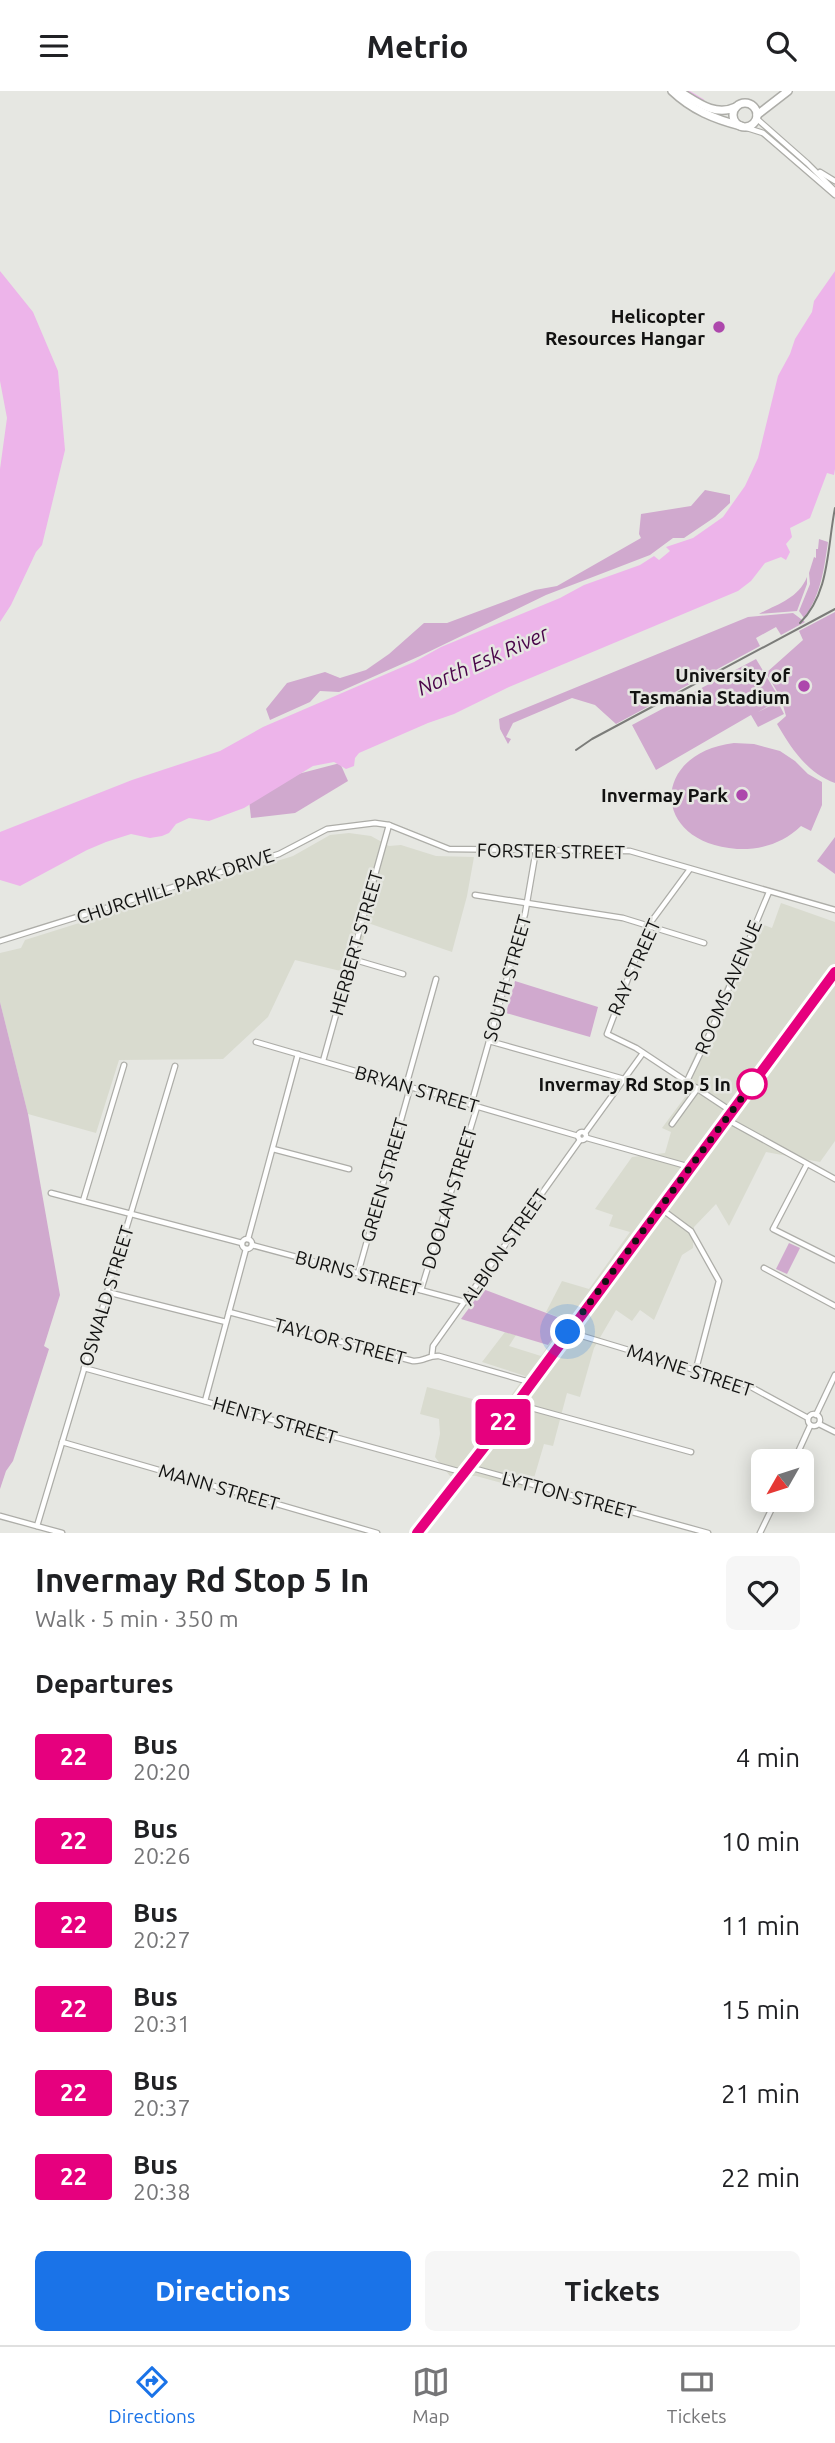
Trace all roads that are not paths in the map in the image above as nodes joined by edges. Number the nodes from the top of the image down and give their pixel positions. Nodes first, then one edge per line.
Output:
1 (676, 91) edge
2 (788, 91) edge
3 (771, 103) junction
4 (743, 104) junction
5 (757, 117) junction
6 (743, 127) junction
7 (813, 168) junction
8 (835, 181) edge
9 (835, 193) edge
10 (389, 825) junction
11 (536, 850) junction
12 (691, 869) junction
13 (769, 892) junction
14 (475, 895) dead end
15 (527, 903) junction
16 (835, 910) edge
17 (648, 926) junction
18 (0, 941) edge
19 (704, 943) dead end
20 (352, 959) junction
21 (835, 972) edge
22 (403, 974) dead end
23 (436, 979) dead end
24 (489, 1041) junction
25 (256, 1042) dead end
26 (643, 1053) junction
27 (298, 1054) junction
28 (323, 1061) junction
29 (124, 1065) dead end
30 (174, 1066) dead end
31 (624, 1079) junction
32 (687, 1081) junction
33 (408, 1087) junction
34 (698, 1088) junction
35 (471, 1105) junction
36 (477, 1107) junction
37 (732, 1111) junction
38 (725, 1119) junction
39 (672, 1124) dead end
40 (586, 1135) junction
41 (579, 1138) junction
42 (273, 1149) junction
43 (807, 1164) junction
44 (689, 1168) junction
45 (349, 1169) dead end
46 (835, 1178) edge
47 (51, 1193) dead end
48 (83, 1201) junction
49 (660, 1208) junction
50 (130, 1214) junction
51 (248, 1239) junction
52 (242, 1243) junction
53 (252, 1245) junction
54 (246, 1249) junction
55 (835, 1260) edge
56 (764, 1269) dead end
57 (358, 1273) junction
58 (421, 1290) junction
59 (107, 1292) junction
60 (465, 1302) junction
61 (835, 1306) edge
62 (229, 1312) junction
63 (226, 1322) junction
64 (568, 1332) junction
65 (432, 1355) junction
66 (84, 1368) junction
67 (696, 1369) junction
68 (835, 1375) edge
69 (530, 1384) junction
70 (205, 1401) junction
71 (517, 1403) junction
72 (816, 1415) junction
73 (808, 1418) junction
74 (819, 1424) junction
75 (810, 1426) junction
76 (835, 1432) edge
77 (62, 1442) junction
78 (799, 1449) edge
79 (691, 1452) dead end
80 (471, 1466) junction
81 (465, 1473) junction
82 (770, 1512) edge
83 (0, 1517) edge
84 (37, 1526) junction
85 (62, 1533) edge
86 (377, 1533) edge
87 (417, 1533) edge
88 (708, 1533) edge
89 (760, 1533) edge

1 - 4 main road
1 - 6 main road
2 - 3 main road
3 - 4 main road
3 - 5 main road
4 - 5 main road
4 - 6 main road
5 - 6 main road
5 - 7 street
6 - 9 street
7 - 8 street
7 - 9 street
10 - 11 street, FORSTER STREET
10 - 18 street, CHURCHILL PARK DRIVE
10 - 20 street, HERBERT STREET
11 - 12 street, FORSTER STREET
11 - 15 street, SOUTH STREET
12 - 13 street, FORSTER STREET
12 - 17 street, RAY STREET
13 - 16 street, FORSTER STREET
13 - 32 street, ROOMS AVENUE
14 - 15 street
15 - 17 street
15 - 24 street, SOUTH STREET
17 - 19 street
17 - 26 street, RAY STREET
20 - 22 street
20 - 28 street, HERBERT STREET
21 - 37 main road
23 - 33 street, GREEN STREET
24 - 31 street
24 - 35 street, SOUTH STREET
25 - 27 street, BRYAN STREET
26 - 31 street
26 - 32 street
27 - 28 street, BRYAN STREET
27 - 42 street
28 - 33 street, BRYAN STREET
29 - 48 street
30 - 50 street, OSWALD STREET
31 - 40 street
32 - 34 street
33 - 35 street, BRYAN STREET
33 - 57 street, GREEN STREET
34 - 37 street
34 - 39 street
35 - 36 street, BRYAN STREET
36 - 41 street, BRYAN STREET
36 - 58 street, DOOLAN STREET
37 - 38 main road
38 - 43 street
38 - 44 main road
40 - 41 street
40 - 44 street
41 - 60 street, ALBION STREET
42 - 45 street
42 - 51 street
43 - 46 street
43 - 55 street
44 - 49 main road
47 - 48 street
48 - 50 street
49 - 64 main road
49 - 67 street
50 - 52 street
50 - 59 street, OSWALD STREET
51 - 52 street
51 - 53 street
52 - 54 street
53 - 54 street
53 - 57 street, BURNS STREET
54 - 62 street
56 - 61 street
57 - 58 street, BURNS STREET
58 - 60 street, BURNS STREET
59 - 63 street
59 - 66 street, OSWALD STREET
60 - 65 street, ALBION STREET
62 - 63 street
62 - 65 street, TAYLOR STREET
63 - 70 street
64 - 67 street, MAYNE STREET
64 - 69 main road
65 - 69 street, TAYLOR STREET
66 - 70 street, HENTY STREET
66 - 77 street, OSWALD STREET
67 - 73 street, MAYNE STREET
68 - 72 street
69 - 71 main road
70 - 81 street, HENTY STREET
71 - 79 street
71 - 80 main road
72 - 73 street
72 - 74 street
73 - 75 street
74 - 75 street
74 - 76 street
75 - 78 street
77 - 84 street, OSWALD STREET
77 - 86 street, MANN STREET
80 - 81 main road
80 - 88 street, LYTTON STREET
81 - 87 main road
82 - 89 street
83 - 84 street
84 - 85 street

